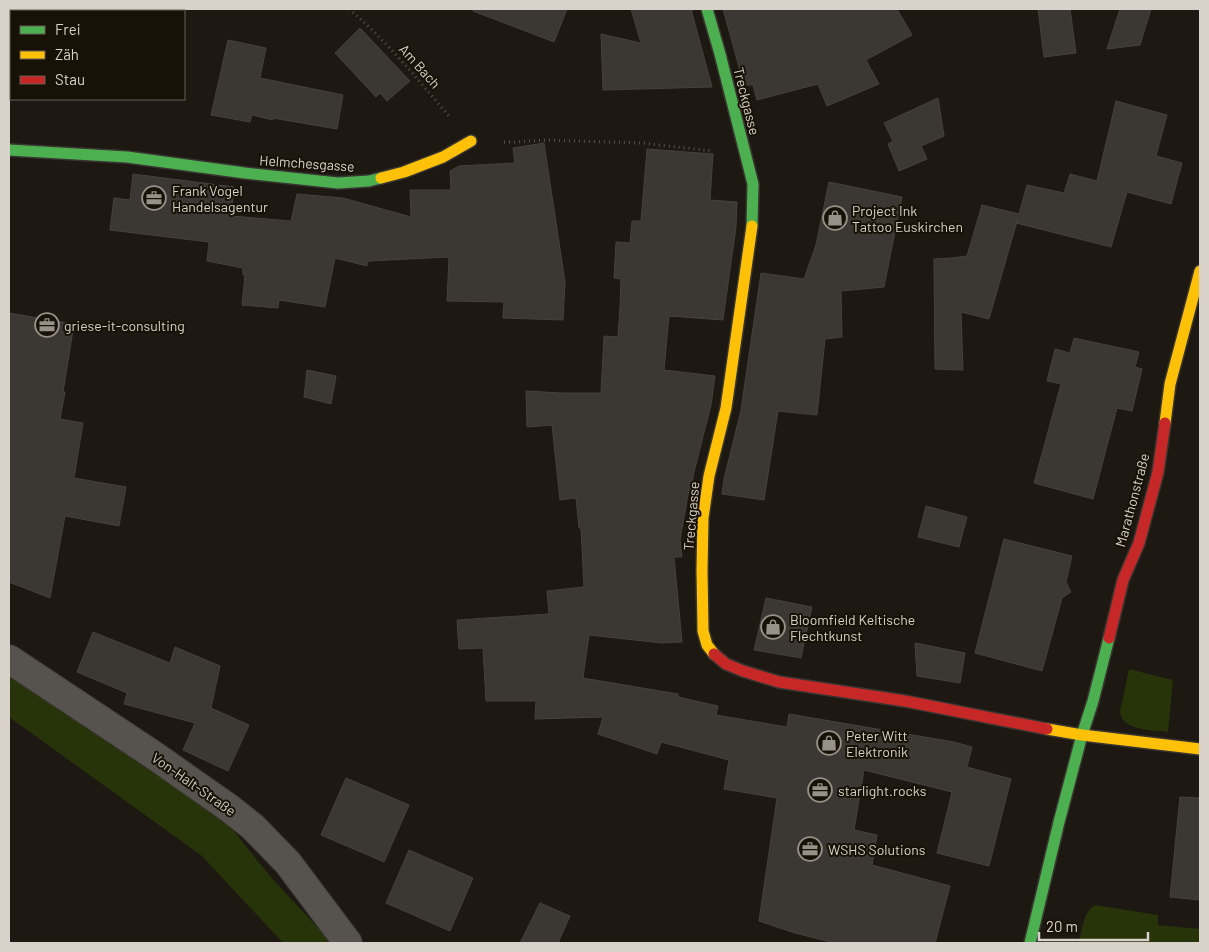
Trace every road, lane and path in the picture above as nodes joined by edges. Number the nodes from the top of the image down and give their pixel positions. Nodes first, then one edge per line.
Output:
1 (349, 9) edge
2 (707, 9) edge
3 (471, 141) junction
4 (9, 150) edge
5 (745, 154) junction
6 (1200, 271) edge
7 (9, 659) edge
8 (1082, 735) junction
9 (1200, 749) edge
10 (348, 943) edge
11 (1030, 943) edge

1 - 3 path, Am Bach
2 - 5 street, Treckgasse
3 - 4 street, Helmchesgasse
3 - 5 path
5 - 8 street, Treckgasse
6 - 8 street, Marathonstraße
7 - 10 street, Von-Halt-Straße
8 - 9 street
8 - 11 street, Marathonstraße

